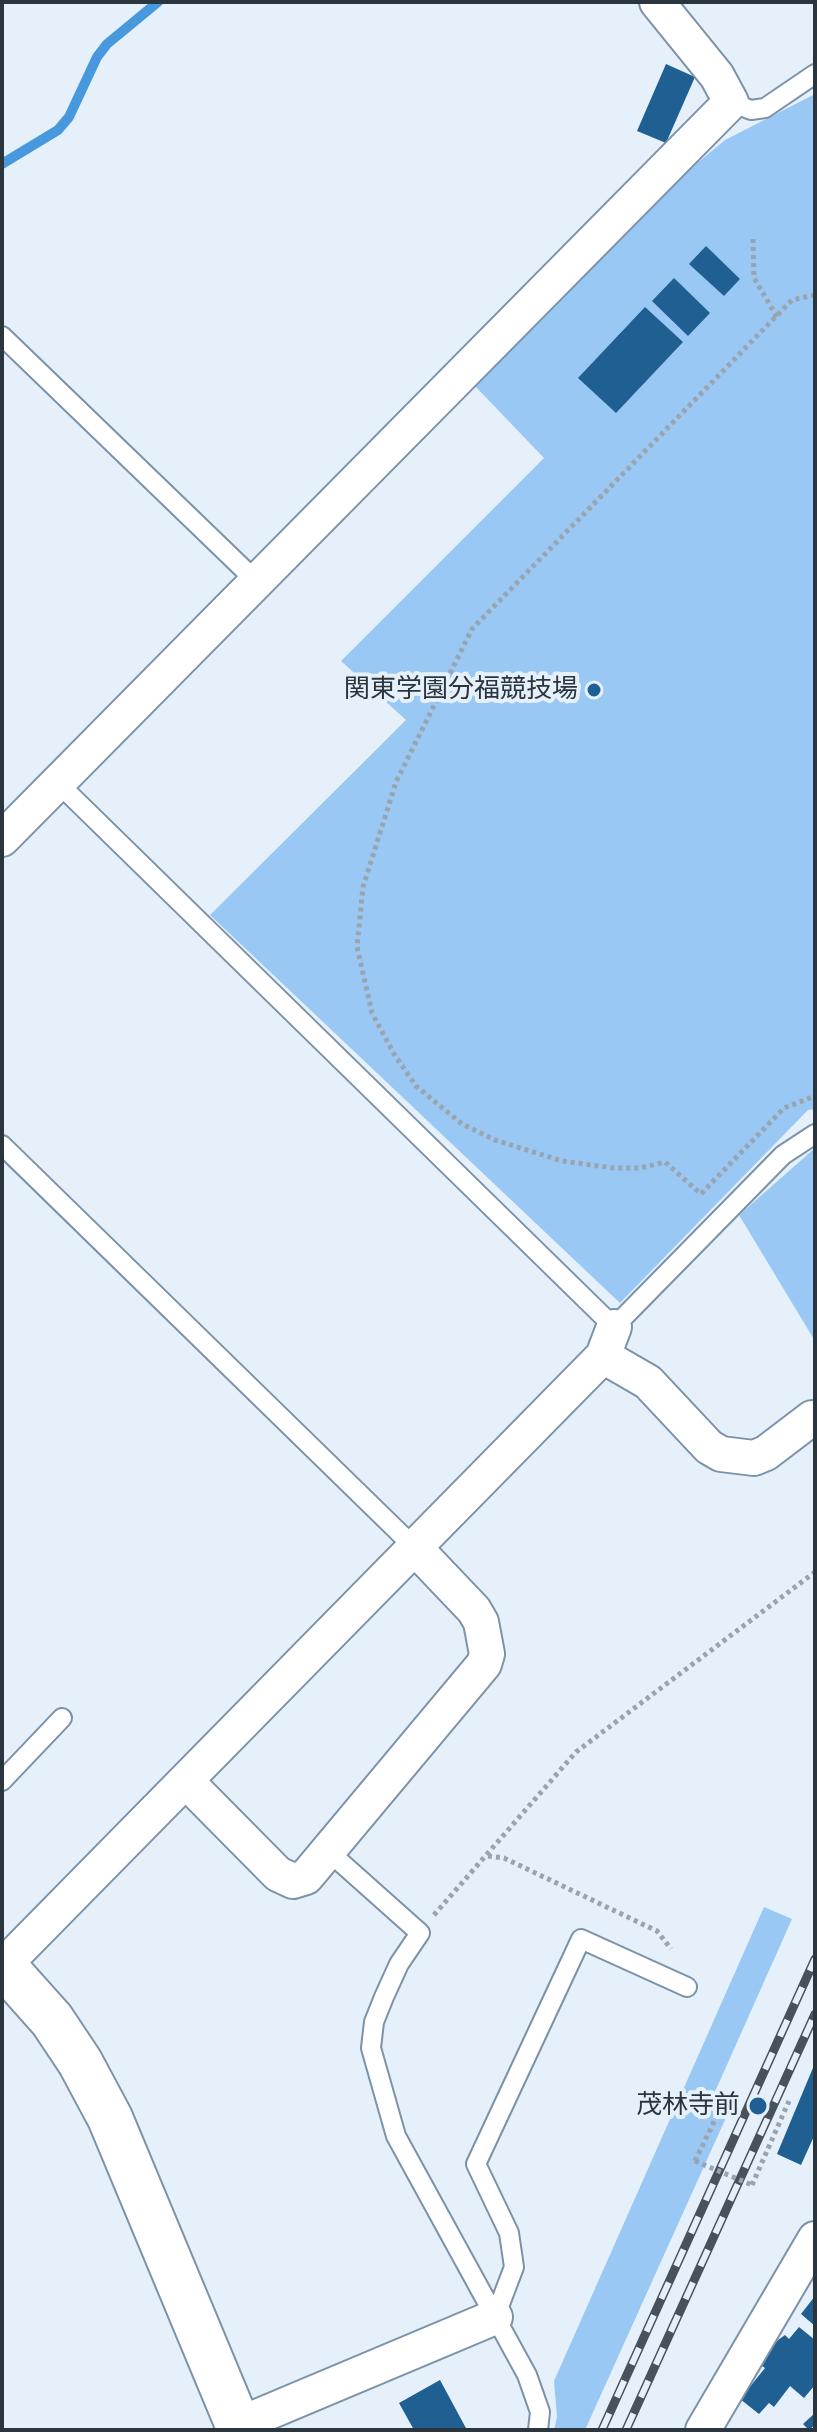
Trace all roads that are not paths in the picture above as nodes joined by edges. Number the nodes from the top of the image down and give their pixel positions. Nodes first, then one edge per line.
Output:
1 (657, 2) edge
2 (815, 74) edge
3 (731, 102) junction
4 (2, 336) edge
5 (258, 583) junction
6 (58, 783) junction
7 (2, 839) edge
8 (815, 1134) edge
9 (2, 1145) edge
10 (609, 1342) junction
11 (812, 1418) dead end
12 (415, 1548) junction
13 (62, 1718) dead end
14 (2, 1781) edge
15 (186, 1781) junction
16 (328, 1851) junction
17 (3, 1965) edge
18 (687, 1987) road end
19 (815, 2239) edge
20 (495, 2317) junction
21 (239, 2427) edge
22 (538, 2430) edge
23 (703, 2430) edge

1 - 3 street
2 - 3 lane
3 - 5 street
4 - 5 lane
5 - 6 street
6 - 7 street
6 - 10 lane
8 - 10 lane
9 - 12 lane
10 - 11 street
10 - 12 street
12 - 15 street
12 - 16 street
13 - 14 lane
15 - 16 street
15 - 17 street
16 - 20 lane
17 - 21 street
18 - 20 lane
19 - 23 street
20 - 21 street
20 - 22 lane

